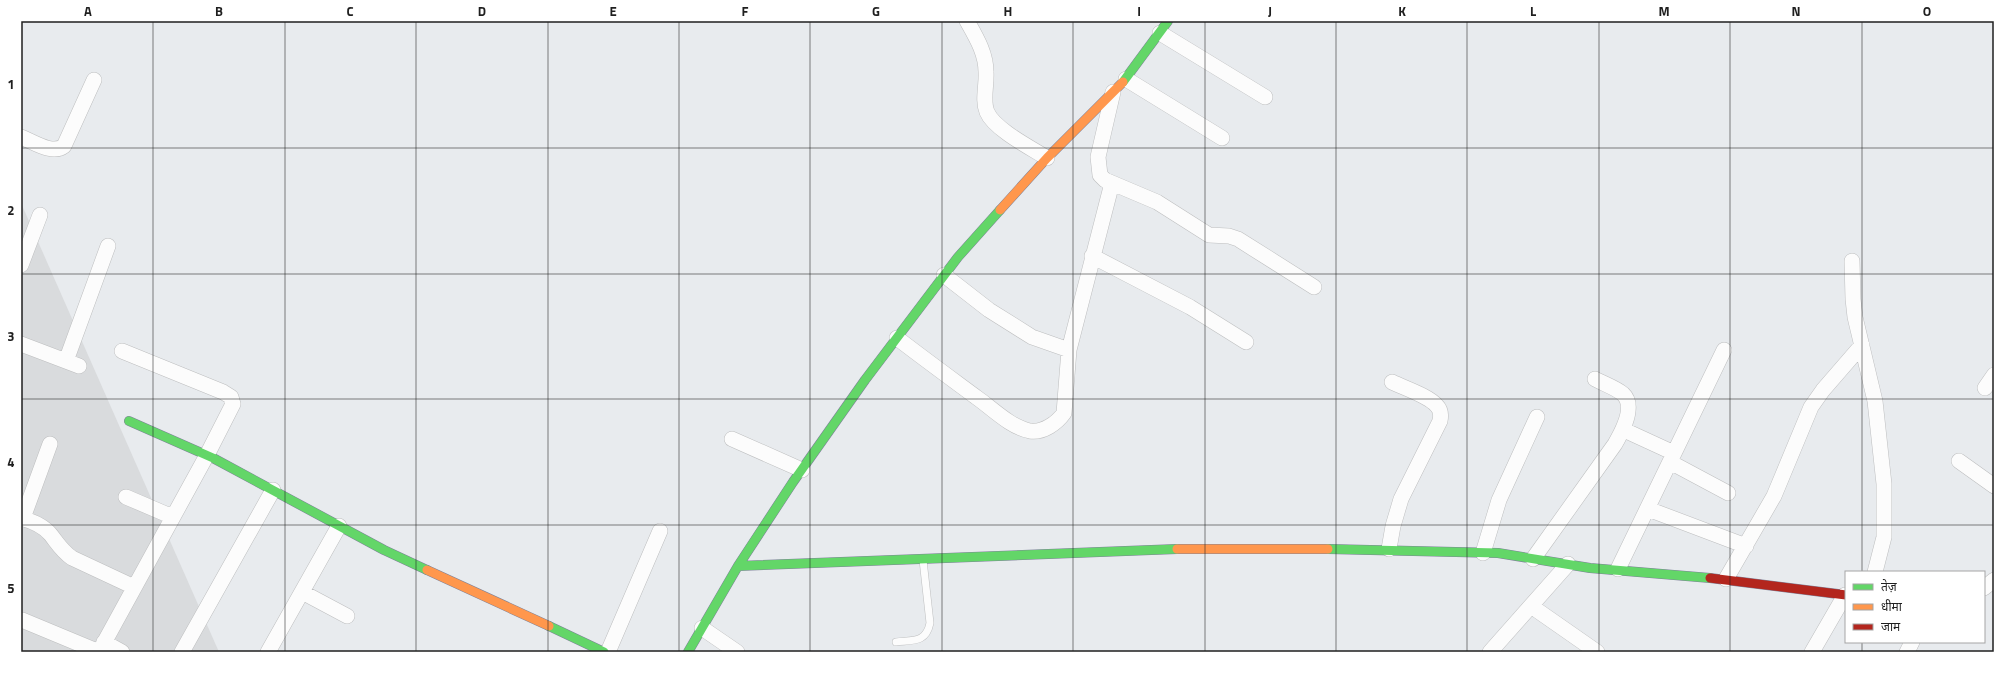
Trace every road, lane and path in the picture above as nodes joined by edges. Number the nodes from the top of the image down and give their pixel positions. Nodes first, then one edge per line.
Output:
1 (967, 21) edge
2 (1164, 27) edge
3 (1126, 78) junction
4 (94, 80) dead end
5 (1113, 92) junction
6 (1265, 97) dead end
7 (21, 137) edge
8 (1222, 138) dead end
9 (1047, 158) junction
10 (1112, 182) junction
11 (40, 214) dead end
12 (108, 246) dead end
13 (1092, 256) junction
14 (1852, 261) dead end
15 (21, 265) edge
16 (944, 275) junction
17 (1314, 287) dead end
18 (897, 338) junction
19 (1246, 342) dead end
20 (21, 344) edge
21 (1862, 345) junction
22 (1069, 350) junction
23 (1724, 350) dead end
24 (122, 351) dead end
25 (1994, 374) edge
26 (1595, 379) dead end
27 (1392, 382) dead end
28 (1985, 388) dead end
29 (1537, 417) dead end
30 (129, 421) dead end
31 (1624, 430) junction
32 (732, 438) dead end
33 (50, 444) dead end
34 (207, 455) junction
35 (1672, 458) junction
36 (1960, 461) dead end
37 (802, 470) junction
38 (1994, 486) edge
39 (273, 490) junction
40 (1728, 493) dead end
41 (126, 497) dead end
42 (1648, 509) junction
43 (173, 517) junction
44 (22, 518) edge
45 (339, 526) junction
46 (660, 531) dead end
47 (1746, 546) junction
48 (1390, 549) junction
49 (1483, 552) junction
50 (922, 557) junction
51 (1532, 559) junction
52 (1568, 564) junction
53 (738, 566) junction
54 (1618, 569) junction
55 (1875, 571) edge
56 (1726, 579) junction
57 (1994, 580) edge
58 (134, 587) junction
59 (1985, 587) edge
60 (302, 592) junction
61 (1845, 595) edge
62 (1531, 606) junction
63 (347, 616) dead end
64 (22, 620) edge
65 (702, 628) junction
66 (896, 642) dead end
67 (1912, 643) edge
68 (1580, 648) edge
69 (100, 649) edge
70 (122, 652) edge
71 (182, 652) edge
72 (268, 652) edge
73 (604, 652) edge
74 (608, 652) edge
75 (688, 652) edge
76 (737, 652) edge
77 (1490, 652) edge
78 (1597, 652) edge
79 (1812, 652) edge
80 (1907, 652) edge

1 - 9 street
2 - 3 street
2 - 6 street
3 - 5 street
3 - 8 street
4 - 7 street
5 - 9 street
5 - 10 street
9 - 16 street
10 - 13 street
10 - 17 street
11 - 15 street
12 - 20 street
13 - 19 street
13 - 22 street
14 - 21 street
16 - 18 street
16 - 22 street
18 - 22 street
18 - 37 street
21 - 47 street
21 - 55 street
23 - 35 street
24 - 34 street
25 - 28 street
26 - 31 street
27 - 48 street
29 - 49 street
30 - 34 street
31 - 35 street
31 - 51 street
32 - 37 street
33 - 44 street
34 - 39 street
34 - 43 street
35 - 40 street
35 - 42 street
36 - 38 street
37 - 53 street
39 - 45 street
39 - 71 street
41 - 43 street
42 - 47 street
42 - 54 street
43 - 58 street
44 - 58 street
45 - 60 street
45 - 73 street
46 - 74 street
47 - 56 street
48 - 49 street
48 - 50 street
49 - 51 street
50 - 53 street
50 - 66 lane
51 - 52 street
52 - 54 street
52 - 62 street
53 - 65 street
54 - 56 street
56 - 61 street
57 - 59 street
58 - 69 street
60 - 63 street
60 - 72 street
61 - 79 street
62 - 68 street
62 - 77 street
64 - 69 street
65 - 75 street
65 - 76 street
67 - 80 street
68 - 78 street
69 - 70 street

